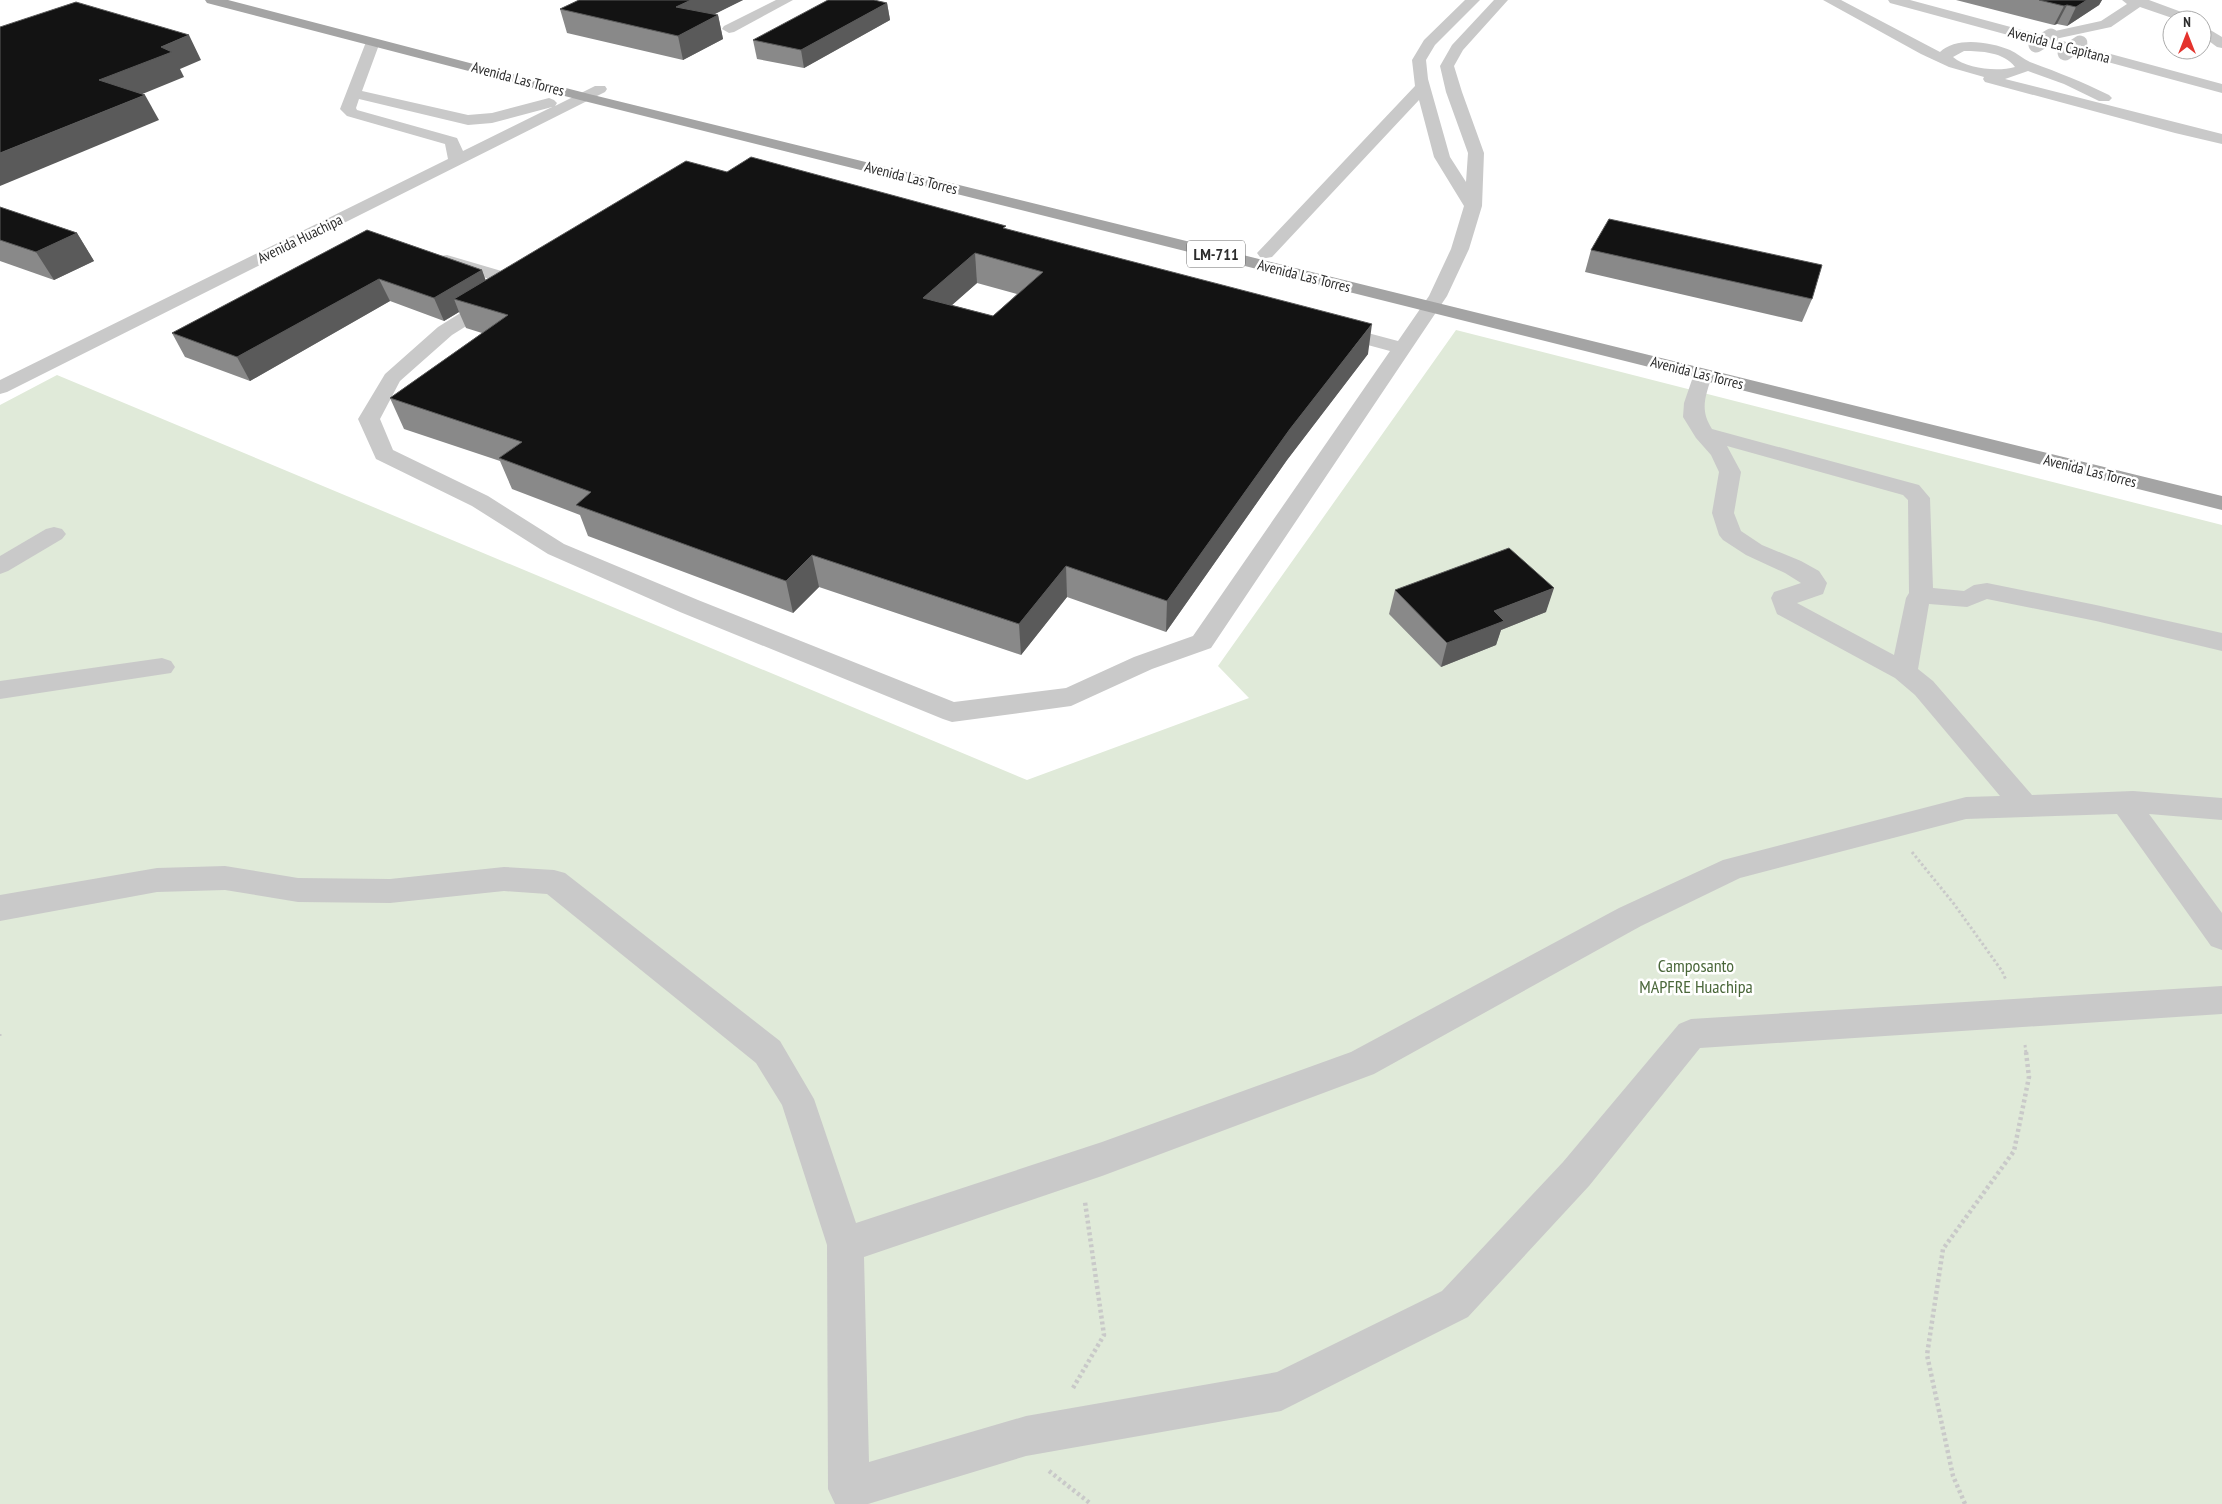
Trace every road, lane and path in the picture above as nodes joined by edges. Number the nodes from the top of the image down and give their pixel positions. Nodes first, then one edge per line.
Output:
1 (212, 0) edge
2 (248, 0) edge
3 (786, 0) edge
4 (1473, 0) edge
5 (1501, 0) edge
6 (1830, 0) edge
7 (1850, 0) edge
8 (2137, 1) edge
9 (1889, 9) edge
10 (2166, 10) edge
11 (2106, 24) junction
12 (729, 29) dead end
13 (373, 42) junction
14 (1998, 46) junction
15 (1982, 48) junction
16 (2060, 55) junction
17 (2022, 64) junction
18 (1956, 65) junction
19 (2069, 81) junction
20 (1423, 87) junction
21 (2222, 89) edge
22 (356, 94) junction
23 (588, 95) junction
24 (470, 123) junction
25 (506, 136) junction
26 (441, 137) junction
27 (2222, 138) edge
28 (456, 161) junction
29 (1473, 206) junction
30 (1266, 253) junction
31 (432, 255) edge
32 (1434, 302) junction
33 (1318, 325) edge
34 (1402, 348) junction
35 (1702, 375) junction
36 (0, 388) edge
37 (1704, 433) junction
38 (2222, 488) edge
39 (2222, 503) edge
40 (54, 534) dead end
41 (0, 566) edge
42 (1921, 595) junction
43 (2222, 642) edge
44 (162, 668) dead end
45 (1904, 672) junction
46 (0, 690) edge
47 (2124, 802) junction
48 (2025, 806) junction
49 (2222, 809) edge
50 (1892, 826) junction
51 (0, 908) edge
52 (2222, 937) edge
53 (2222, 1000) edge
54 (2020, 1013) junction
55 (1080, 1167) junction
56 (845, 1245) junction
57 (1041, 1433) junction
58 (845, 1497) edge
59 (1091, 1504) edge
60 (1966, 1504) edge

1 - 13 main road, Avenida Las Torres / LM-711
2 - 23 main road, Avenida Las Torres / LM-711
3 - 12 street
4 - 20 street
5 - 29 street
6 - 18 street
7 - 9 street, Avenida La Capitana
8 - 10 street
8 - 11 street
9 - 21 street, Avenida La Capitana
11 - 14 street, bridge
11 - 16 street, bridge
13 - 22 street
13 - 23 main road, Avenida Las Torres / LM-711
14 - 15 street
14 - 15 street
15 - 17 street
15 - 18 street
16 - 17 street
16 - 19 street
17 - 18 street
17 - 19 street
18 - 27 street
19 - 27 street
20 - 29 street
20 - 30 street
22 - 24 street
22 - 26 street
23 - 24 street
23 - 25 street, Avenida Huachipa
23 - 30 main road, Avenida Las Torres / LM-711
23 - 32 main road, Avenida Las Torres / LM-711
24 - 25 street
24 - 26 street
25 - 28 street, Avenida Huachipa
26 - 28 street
28 - 36 street, Avenida Huachipa
29 - 32 street
30 - 32 main road, Avenida Las Torres / LM-711
31 - 34 street
32 - 34 street
32 - 35 main road, Avenida Las Torres / LM-711
32 - 38 main road, Avenida Las Torres / LM-711
33 - 34 street
35 - 37 street
35 - 39 main road, Avenida Las Torres / LM-711
37 - 42 street
37 - 45 street
40 - 41 street
42 - 43 street
42 - 45 street
44 - 46 street
45 - 48 street
47 - 48 street
47 - 49 street
47 - 52 street
48 - 50 street
50 - 54 path
50 - 55 street
51 - 56 street
53 - 54 street
54 - 57 street
54 - 60 path
55 - 56 street
55 - 57 path
56 - 58 street
57 - 58 street
57 - 59 path

